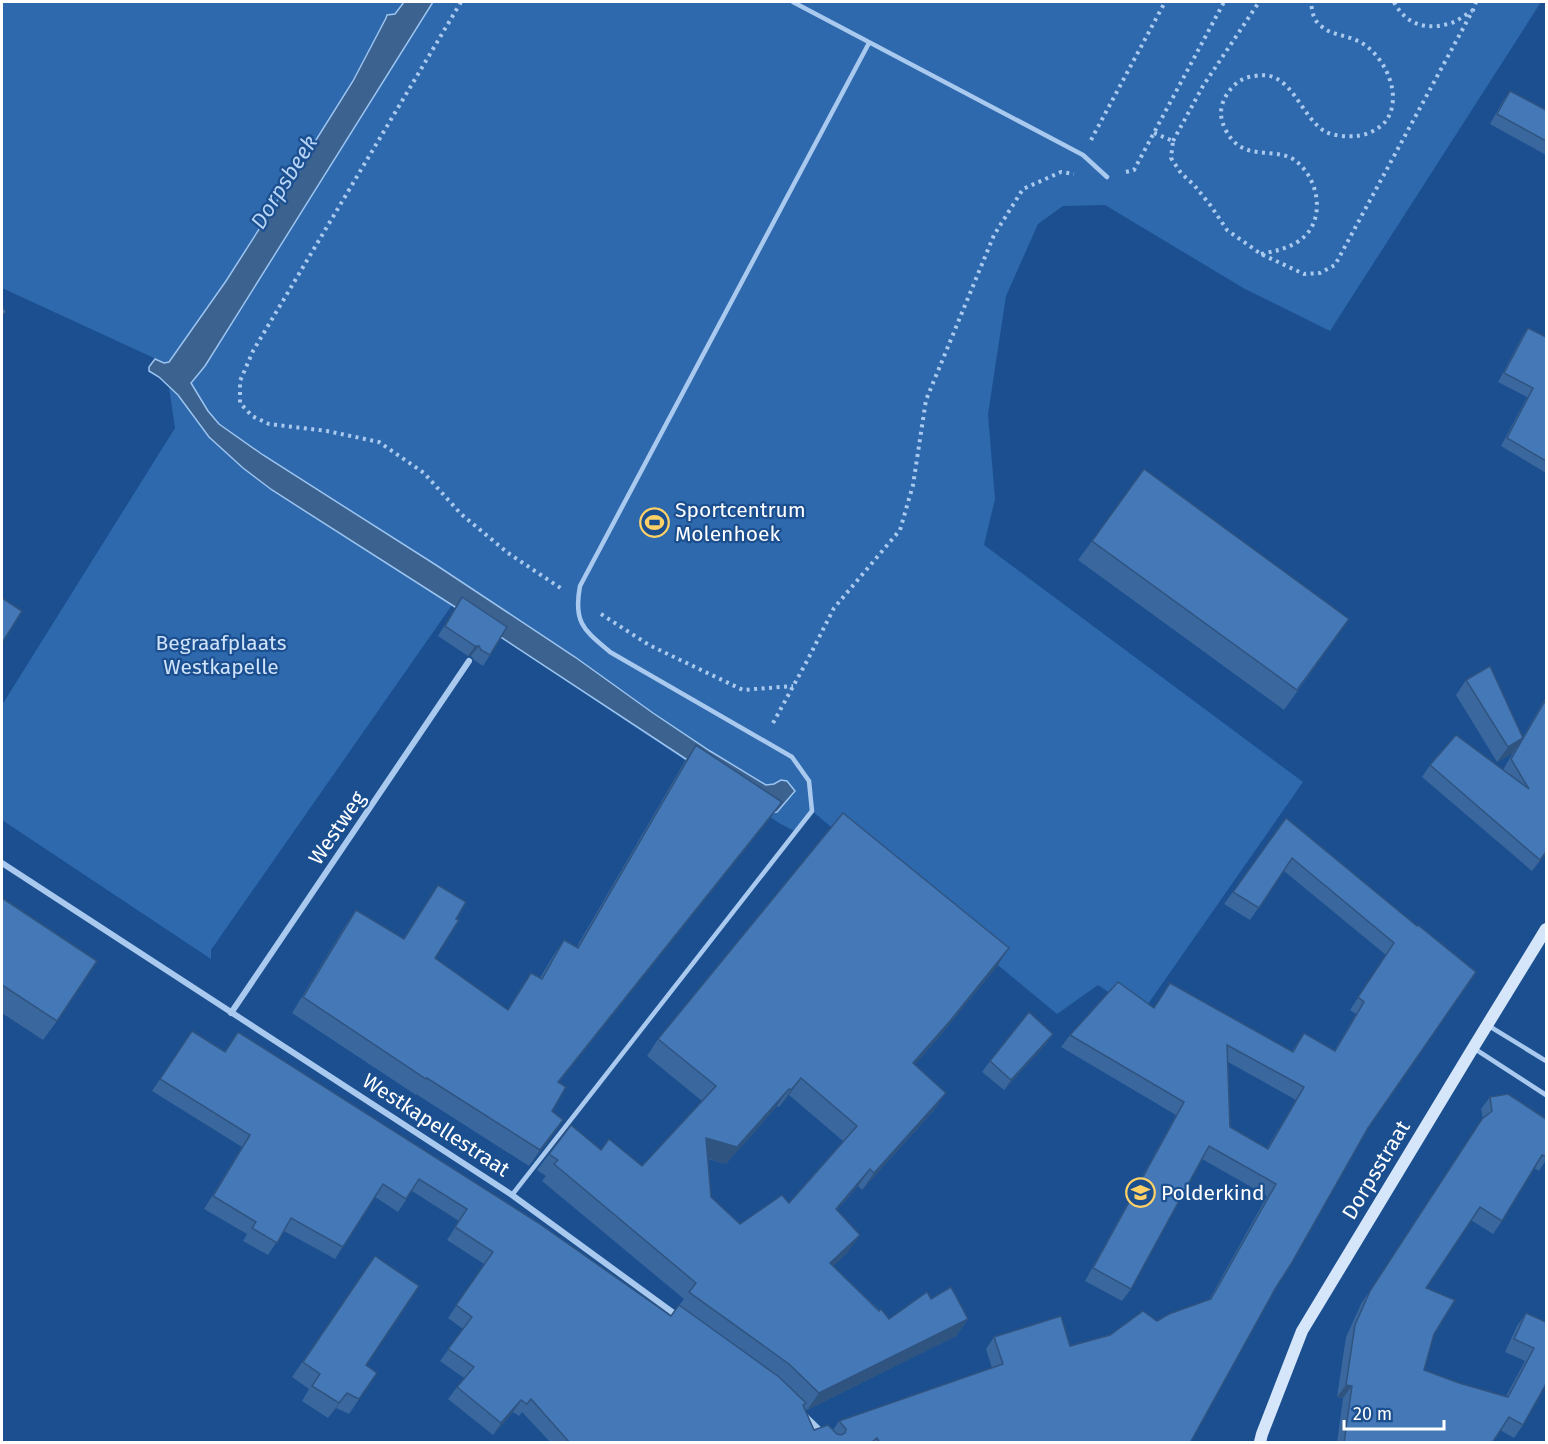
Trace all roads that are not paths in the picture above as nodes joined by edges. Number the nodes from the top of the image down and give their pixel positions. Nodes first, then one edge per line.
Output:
1 (793, 2) edge
2 (869, 43) junction
3 (1107, 177) road end
4 (470, 661) edge
5 (2, 863) edge
6 (1546, 929) edge
7 (231, 1013) junction
8 (1487, 1025) junction
9 (1473, 1048) junction
10 (1546, 1061) edge
11 (1546, 1095) edge
12 (512, 1195) junction
13 (681, 1318) edge
14 (797, 1408) edge
15 (832, 1443) edge
16 (1260, 1443) edge

1 - 2 lane
2 - 3 lane
2 - 12 lane
4 - 7 street, Westweg
5 - 7 street, Westkapellestraat
6 - 8 street, Dorpsstraat
7 - 12 street, Westkapellestraat
8 - 9 street, Dorpsstraat
8 - 10 lane
9 - 11 lane
9 - 16 street, Dorpsstraat
12 - 13 street, Westkapellestraat
14 - 15 street

